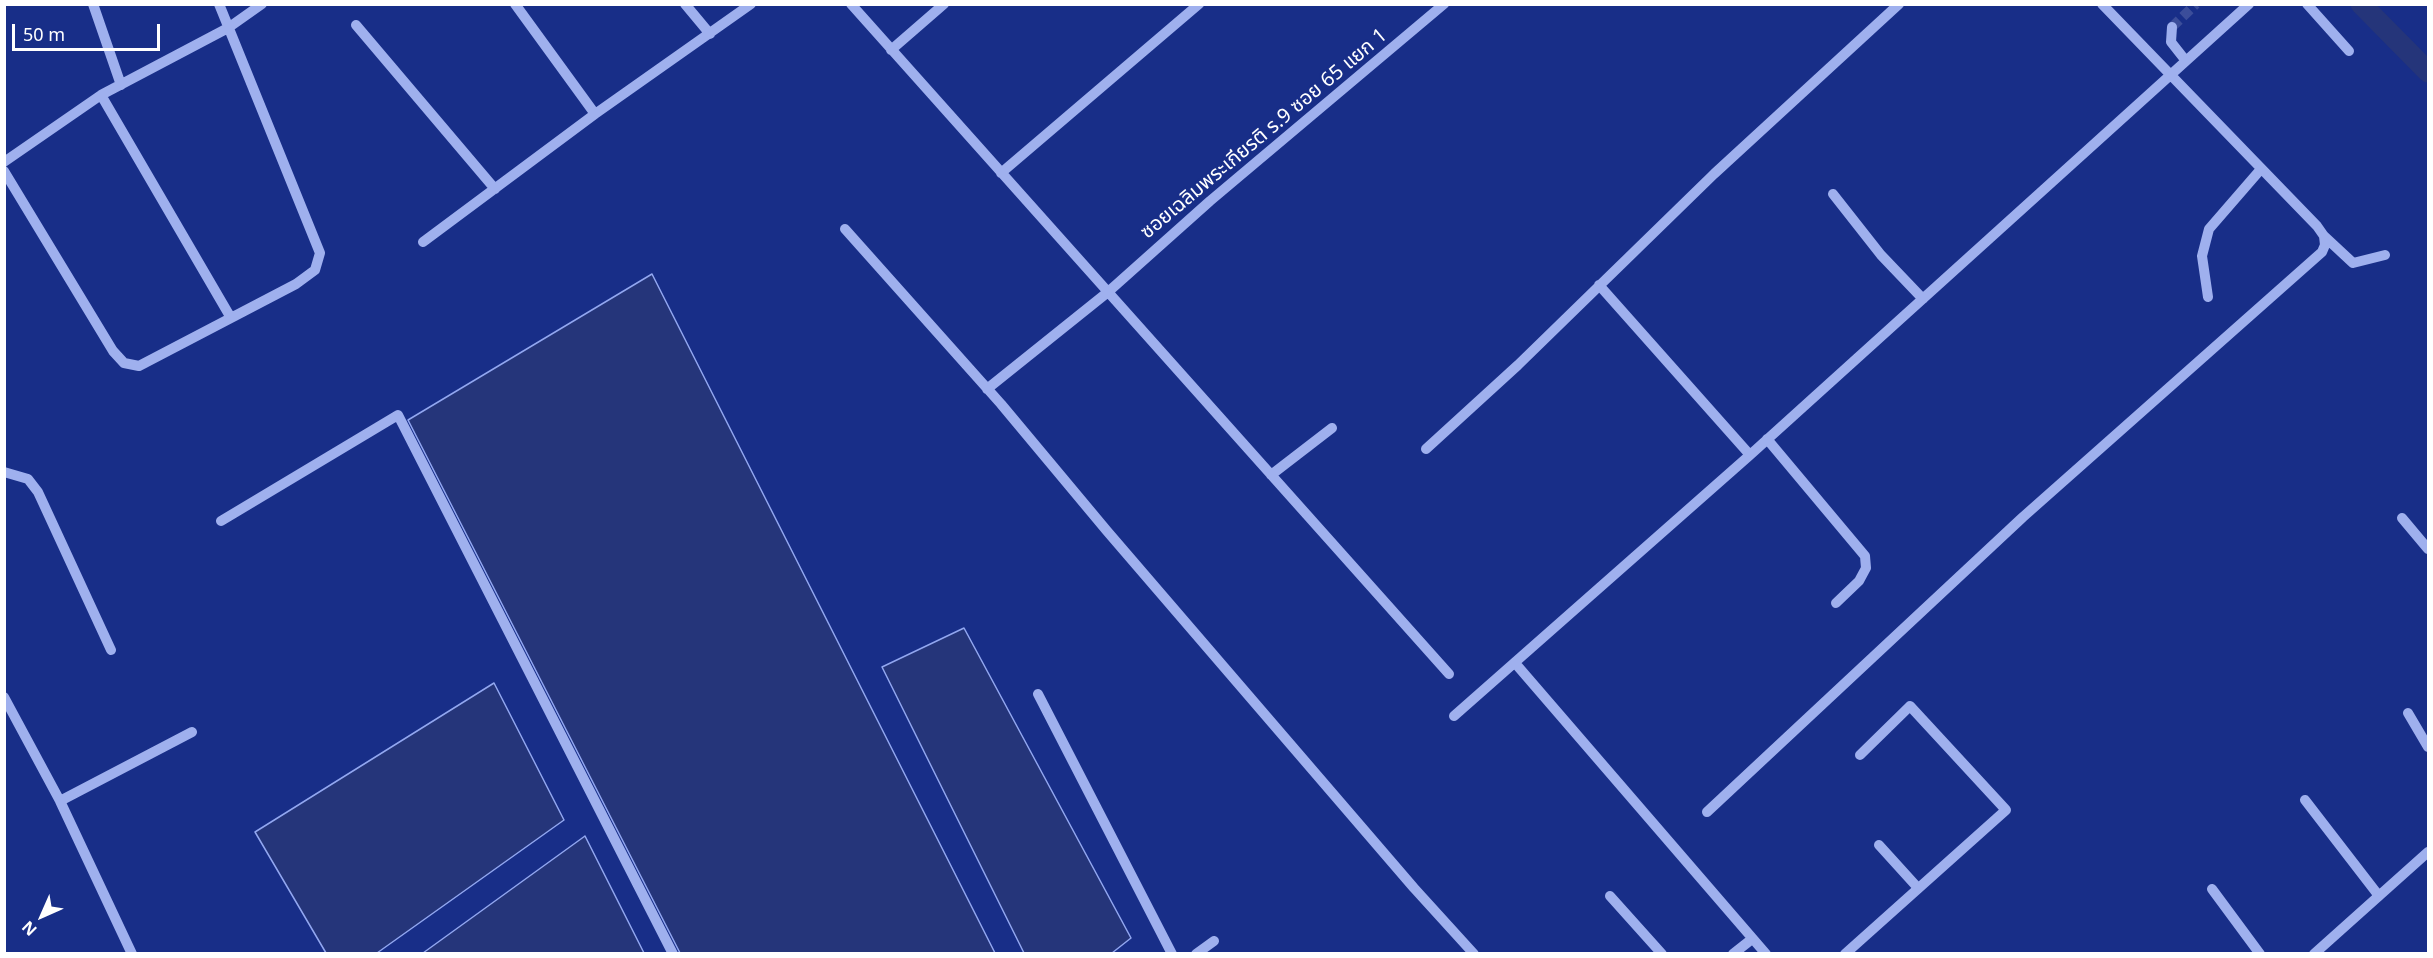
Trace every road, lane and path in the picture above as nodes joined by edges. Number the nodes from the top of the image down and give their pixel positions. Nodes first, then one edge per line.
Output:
1 (93, 4) edge
2 (219, 4) edge
3 (262, 4) edge
4 (515, 4) edge
5 (685, 4) edge
6 (751, 4) edge
7 (851, 4) edge
8 (944, 4) edge
9 (1199, 4) edge
10 (1444, 4) edge
11 (1899, 4) edge
12 (2102, 4) edge
13 (2249, 4) edge
14 (2307, 4) edge
15 (356, 25) dead end
16 (2172, 27) dead end
17 (228, 28) junction
18 (710, 34) junction
19 (891, 50) junction
20 (2349, 51) dead end
21 (2187, 61) junction
22 (2170, 77) junction
23 (121, 85) junction
24 (101, 95) junction
25 (595, 114) junction
26 (4, 162) edge
27 (2261, 169) junction
28 (4, 171) edge
29 (1000, 173) junction
30 (495, 189) junction
31 (1833, 194) dead end
32 (845, 229) dead end
33 (2324, 236) junction
34 (423, 242) dead end
35 (2385, 255) dead end
36 (1599, 285) junction
37 (1108, 292) junction
38 (2208, 297) dead end
39 (1923, 299) junction
40 (231, 318) junction
41 (987, 389) junction
42 (1332, 428) dead end
43 (1767, 439) junction
44 (1426, 449) dead end
45 (1750, 454) junction
46 (4, 472) edge
47 (1271, 475) junction
48 (2402, 518) dead end
49 (221, 521) dead end
50 (2428, 549) edge
51 (1836, 603) dead end
52 (111, 650) dead end
53 (1515, 663) junction
54 (1449, 674) dead end
55 (1038, 694) dead end
56 (4, 698) edge
57 (2409, 713) dead end
58 (1454, 716) dead end
59 (192, 732) dead end
60 (2428, 747) edge
61 (1860, 755) dead end
62 (2305, 800) dead end
63 (60, 801) junction
64 (1707, 812) dead end
65 (1880, 844) dead end
66 (2428, 852) edge
67 (1918, 888) junction
68 (2212, 889) dead end
69 (1610, 896) dead end
70 (2379, 896) junction
71 (1752, 939) junction
72 (1214, 941) dead end
73 (132, 954) edge
74 (673, 954) edge
75 (1172, 954) edge
76 (1196, 954) edge
77 (1474, 954) edge
78 (1662, 954) edge
79 (1732, 954) edge
80 (1766, 954) edge
81 (1845, 954) edge
82 (2260, 954) edge
83 (2314, 954) edge

1 - 23 street
2 - 17 street
3 - 17 street
4 - 25 street
5 - 18 street
6 - 18 street
7 - 19 street
8 - 19 street
9 - 29 street
10 - 37 street, ซอยเฉลิมพระเกียรติ ร.9 ซอย 65 แยก 1
11 - 36 street
12 - 22 street
13 - 21 street
14 - 20 street
15 - 30 street
16 - 21 street
17 - 23 street
17 - 40 street
18 - 25 street
19 - 29 street
21 - 22 street
22 - 27 street
22 - 39 street
23 - 24 street
24 - 26 street
24 - 40 street
25 - 30 street
27 - 33 street
27 - 38 street
28 - 40 street
29 - 37 street
30 - 34 street
31 - 39 street
32 - 41 street
33 - 35 street
33 - 64 street
36 - 44 street
36 - 45 street
37 - 41 street, ซอยเฉลิมพระเกียรติ ร.9 ซอย 65 แยก 1
37 - 47 street
39 - 43 street
41 - 77 street
42 - 47 street
43 - 45 street
43 - 51 street
45 - 53 street
46 - 52 street
47 - 54 street
48 - 50 street
49 - 74 street
53 - 58 street
53 - 71 street
55 - 75 street
56 - 63 street
57 - 60 street
59 - 63 street
61 - 67 street
62 - 70 street
63 - 73 street
65 - 67 street
66 - 70 street
67 - 81 street
68 - 82 street
69 - 78 street
70 - 83 street
71 - 79 street
71 - 80 street
72 - 76 street

